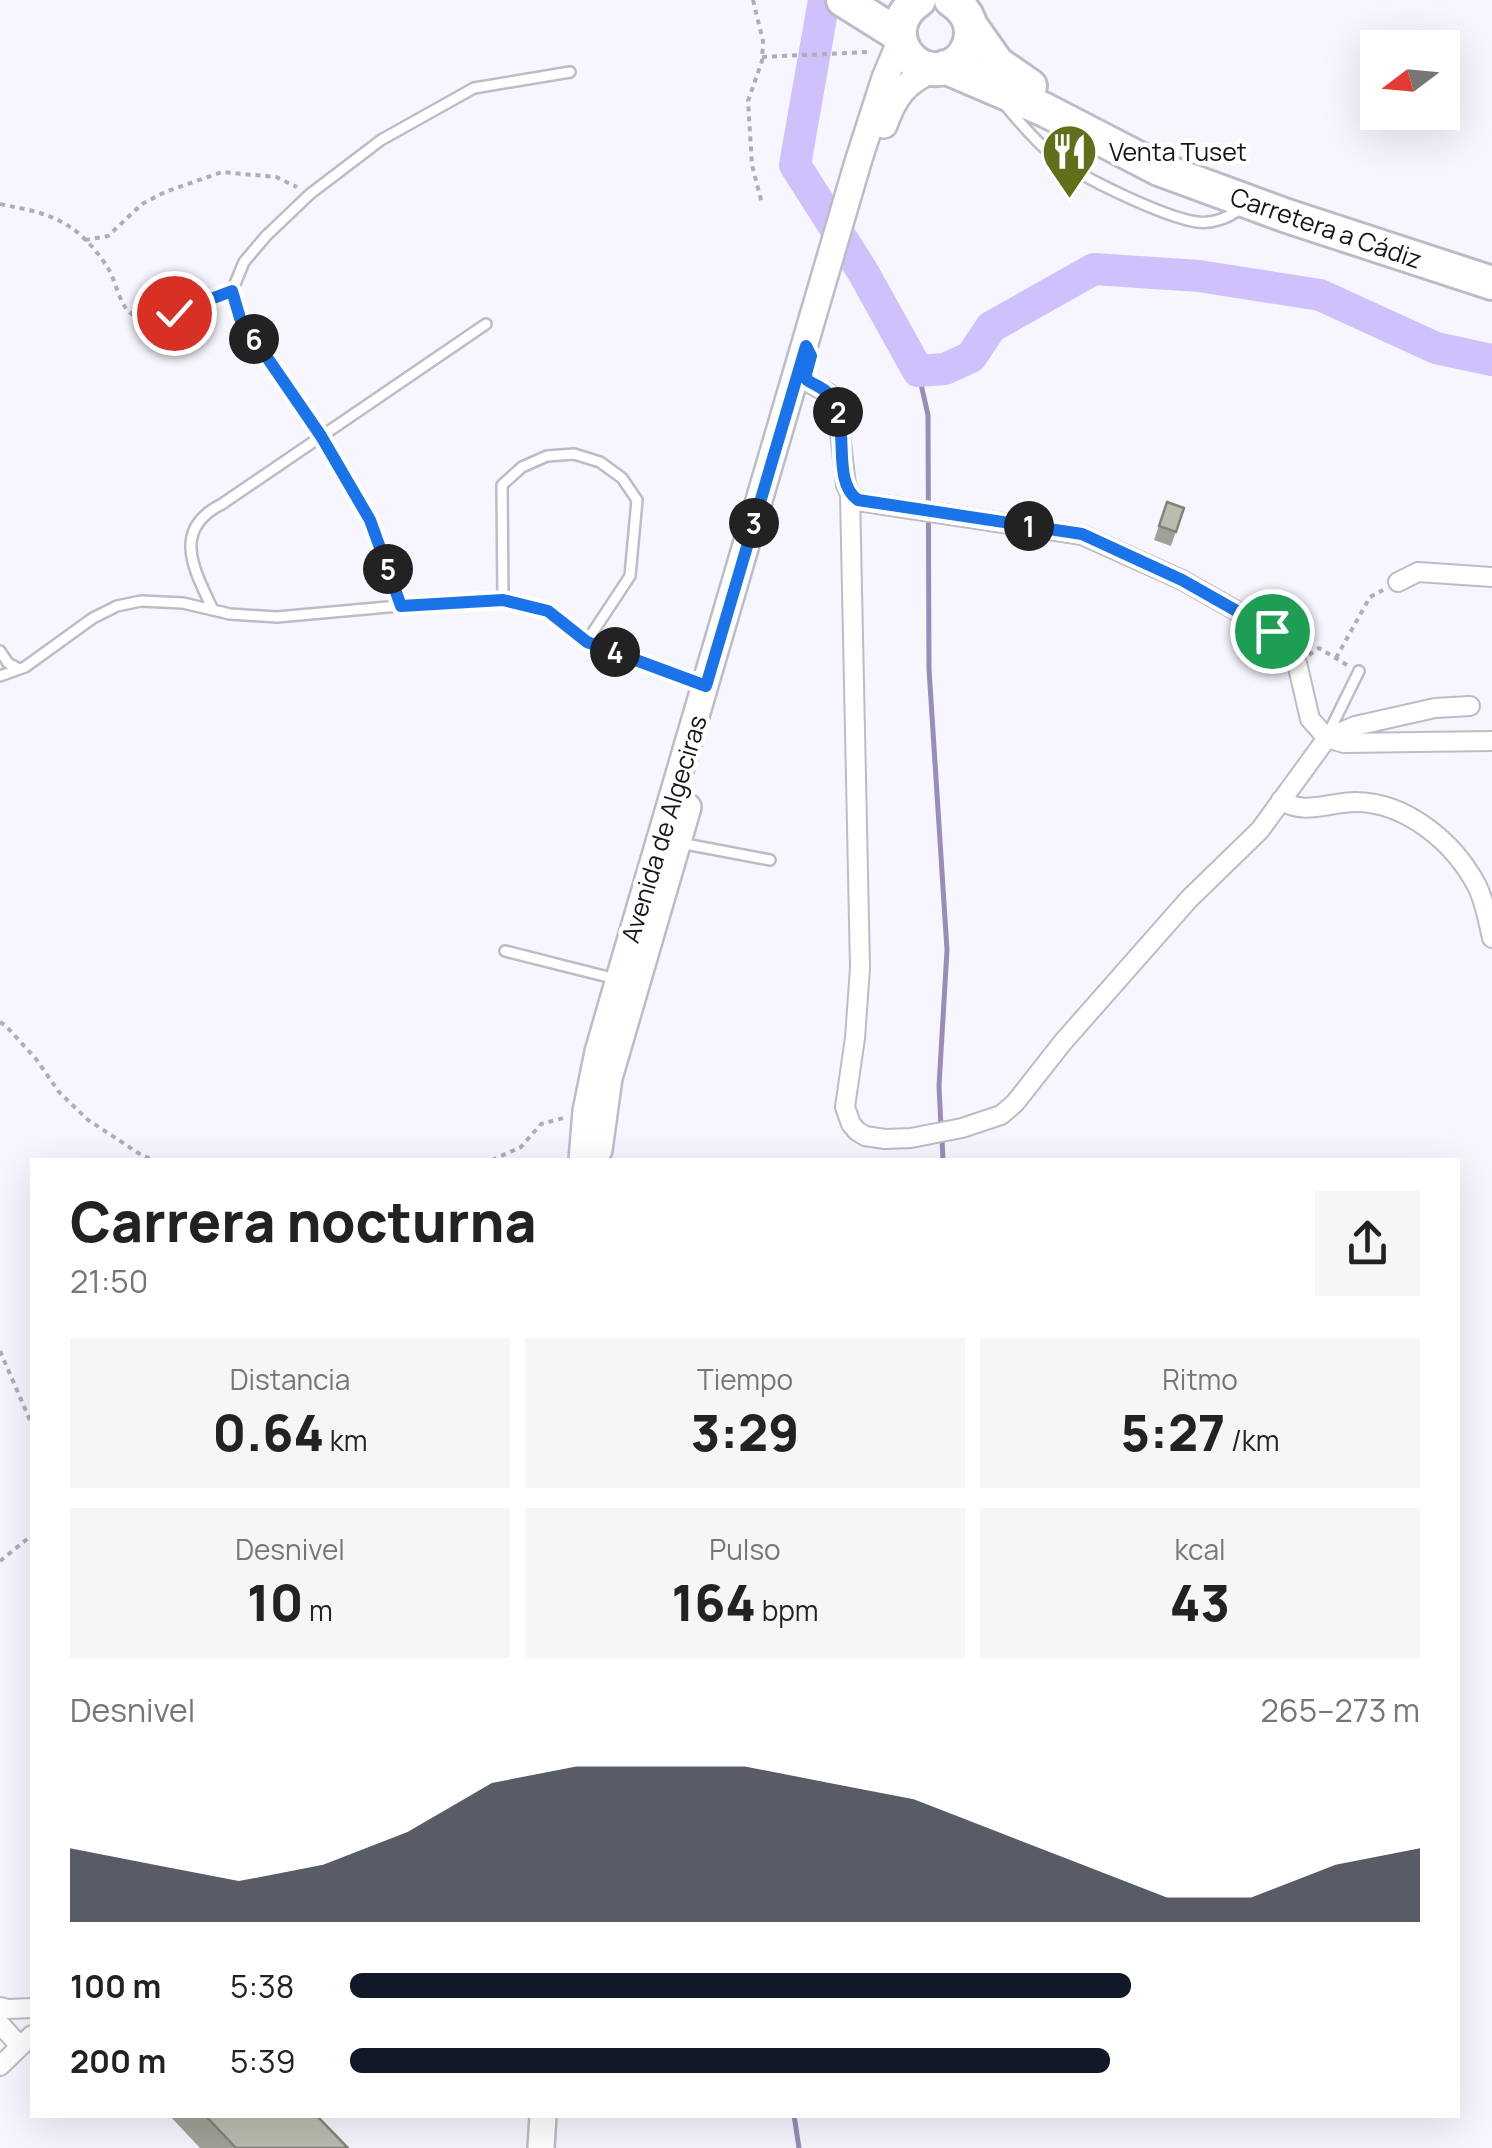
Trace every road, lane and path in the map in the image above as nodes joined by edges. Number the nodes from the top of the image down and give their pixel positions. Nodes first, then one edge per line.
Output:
1 (754, 0) edge
2 (951, 0) edge
3 (918, 1) edge
4 (857, 2) edge
5 (971, 26) junction
6 (900, 39) junction
7 (868, 52) dead end
8 (762, 57) junction
9 (939, 68) junction
10 (570, 72) dead end
11 (865, 164) junction
12 (310, 194) junction
13 (1248, 194) junction
14 (0, 204) edge
15 (762, 204) dead end
16 (85, 240) junction
17 (1492, 269) edge
18 (1492, 282) edge
19 (232, 291) junction
20 (829, 292) junction
21 (486, 324) dead end
22 (806, 346) junction
23 (812, 384) junction
24 (321, 436) junction
25 (850, 494) junction
26 (1492, 577) edge
27 (1398, 582) joint
28 (503, 600) junction
29 (401, 606) junction
30 (214, 610) junction
31 (587, 642) junction
32 (0, 651) edge
33 (1336, 658) junction
34 (1296, 663) junction
35 (19, 669) junction
36 (1359, 671) joint
37 (0, 676) edge
38 (706, 686) junction
39 (1470, 706) dead end
40 (1327, 738) junction
41 (1492, 741) edge
42 (1281, 800) junction
43 (678, 842) junction
44 (770, 860) dead end
45 (1484, 886) edge
46 (1492, 938) edge
47 (505, 951) dead end
48 (619, 979) junction
49 (0, 1022) edge
50 (586, 1111) junction
51 (149, 1158) edge
52 (496, 1158) edge
53 (582, 1158) edge
54 (598, 1158) edge
55 (0, 1352) edge
56 (30, 1421) edge
57 (30, 1537) edge
58 (0, 1562) edge
59 (0, 2007) edge
60 (30, 2008) edge
61 (0, 2024) edge
62 (26, 2040) edge
63 (0, 2066) edge
64 (543, 2118) edge
65 (541, 2148) edge

1 - 8 path
2 - 5 highway, Carretera a Cádiz
3 - 4 highway
3 - 6 highway
4 - 6 highway, Carretera a Cádiz
5 - 9 highway
5 - 13 highway, Carretera a Cádiz
6 - 9 highway, Carretera a Cádiz
6 - 11 street, Avenida de Algeciras
7 - 8 path
8 - 15 path
9 - 11 street, Avenida de Algeciras
9 - 13 highway, Carretera a Cádiz
10 - 12 lane
11 - 20 street, Avenida de Algeciras
12 - 16 path
12 - 19 lane
13 - 17 highway, Carretera a Cádiz
13 - 18 highway, Carretera a Cádiz
14 - 16 path
16 - 19 path
19 - 24 lane
20 - 22 street, Avenida de Algeciras
20 - 23 street, Avenida de Algeciras
21 - 24 lane
22 - 23 street
22 - 38 street, Avenida de Algeciras
23 - 25 street
23 - 43 street, Avenida de Algeciras
24 - 29 lane
24 - 30 lane
25 - 34 street
25 - 42 street
26 - 27 street
27 - 33 path
28 - 29 lane
28 - 31 lane
28 - 31 lane
29 - 30 lane
30 - 35 lane
31 - 38 lane
32 - 35 lane
33 - 34 path
33 - 36 path
34 - 40 street
35 - 37 lane
36 - 40 lane
38 - 48 street, Avenida de Algeciras
39 - 40 street
40 - 41 street
40 - 42 street
42 - 45 street
43 - 44 lane
43 - 54 street, Avenida de Algeciras
45 - 46 street
47 - 48 lane
48 - 50 street, Avenida de Algeciras
49 - 51 path
50 - 52 path
50 - 53 street, Avenida de Algeciras
55 - 56 path
57 - 58 path
59 - 60 street
61 - 62 street
62 - 63 street
64 - 65 street

